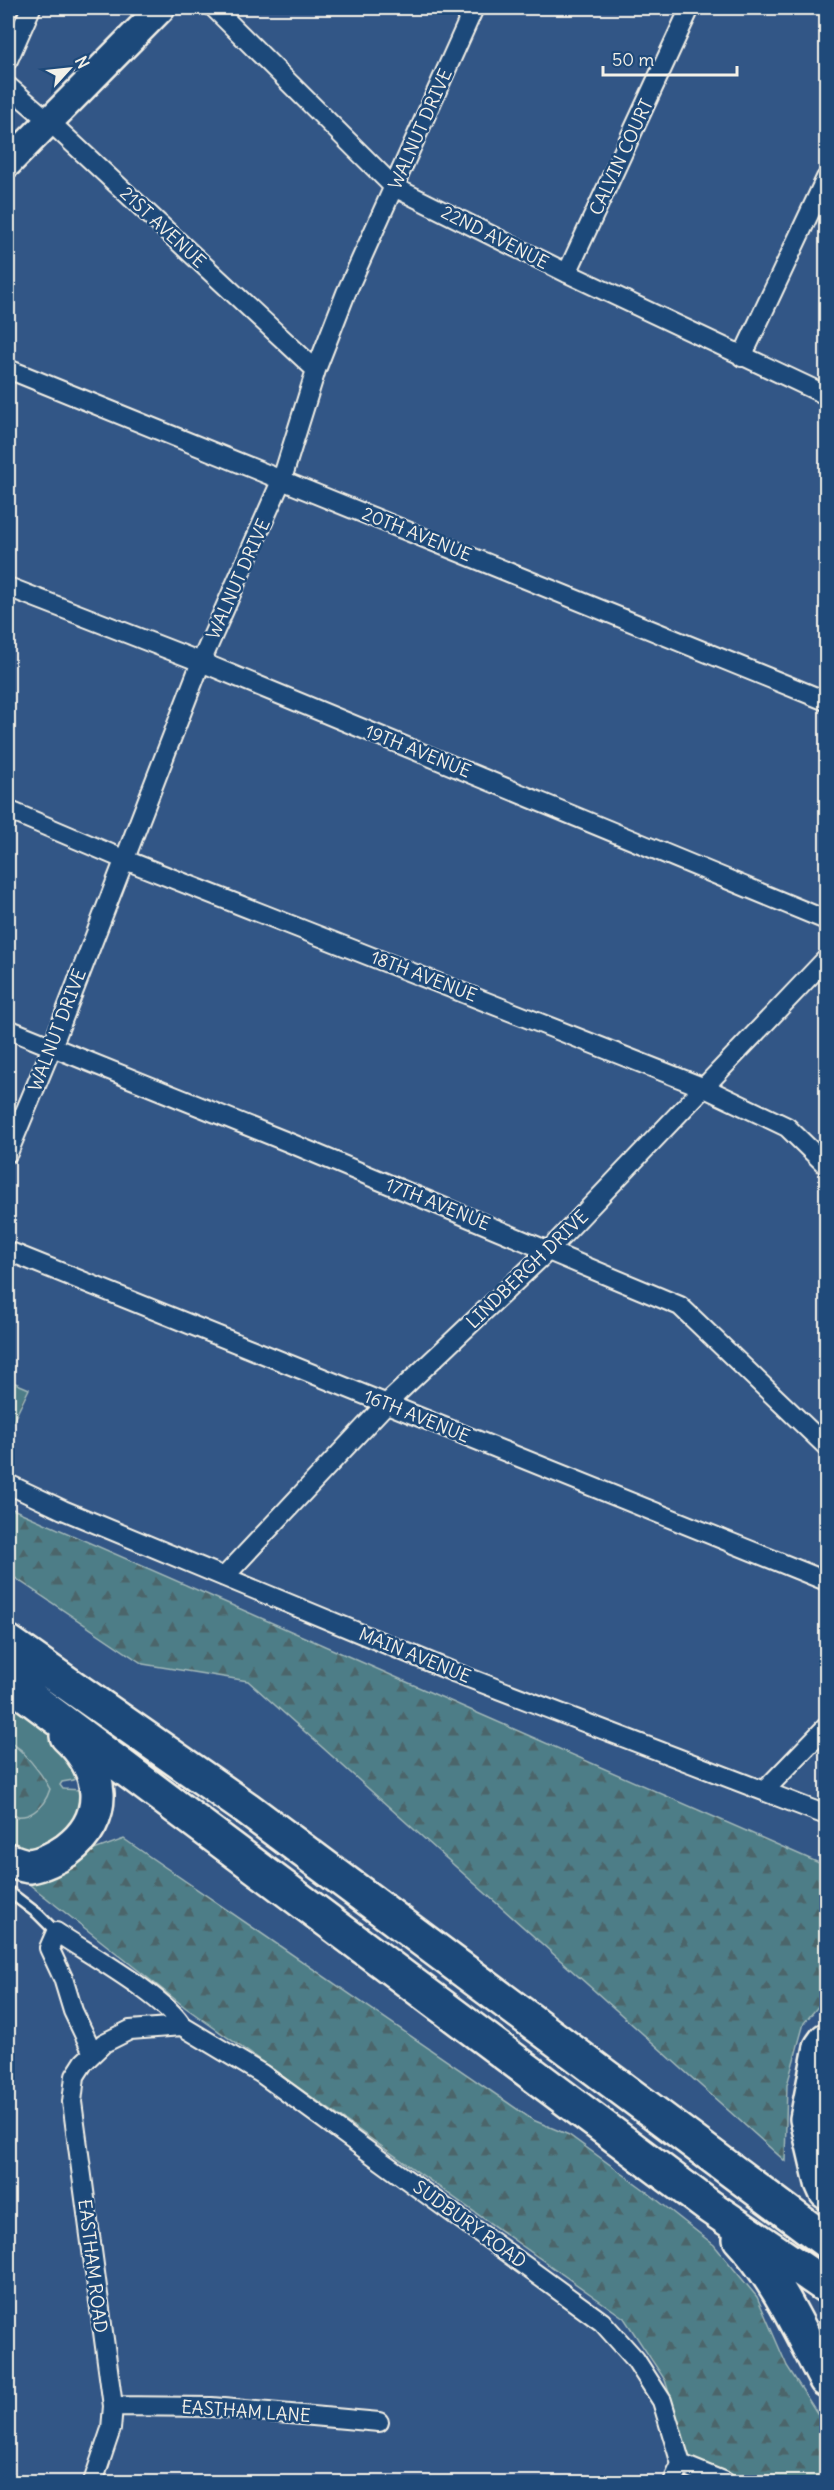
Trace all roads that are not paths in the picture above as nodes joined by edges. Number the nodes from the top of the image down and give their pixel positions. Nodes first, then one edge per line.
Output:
1 (31, 8) edge
2 (161, 8) edge
3 (214, 8) edge
4 (474, 8) edge
5 (690, 8) edge
6 (8, 60) edge
7 (8, 86) edge
8 (50, 122) junction
9 (8, 163) edge
10 (826, 178) edge
11 (394, 187) junction
12 (567, 273) junction
13 (742, 357) junction
14 (8, 369) edge
15 (316, 370) junction
16 (826, 395) edge
17 (282, 479) junction
18 (8, 587) edge
19 (201, 662) junction
20 (826, 701) edge
21 (8, 810) edge
22 (123, 859) junction
23 (826, 920) edge
24 (826, 958) edge
25 (8, 1029) edge
26 (52, 1047) junction
27 (705, 1088) junction
28 (8, 1153) edge
29 (826, 1165) edge
30 (549, 1250) junction
31 (8, 1251) edge
32 (386, 1404) junction
33 (826, 1446) edge
34 (8, 1484) edge
35 (224, 1576) junction
36 (826, 1581) edge
37 (8, 1642) edge
38 (8, 1682) edge
39 (826, 1727) edge
40 (764, 1791) junction
41 (826, 1815) edge
42 (8, 1860) edge
43 (8, 1891) edge
44 (53, 1940) junction
45 (182, 2026) junction
46 (826, 2040) edge
47 (93, 2053) junction
48 (826, 2192) edge
49 (710, 2207) junction
50 (826, 2241) edge
51 (826, 2286) edge
52 (826, 2380) edge
53 (113, 2406) junction
54 (379, 2422) dead end
55 (681, 2464) junction
56 (93, 2482) edge
57 (673, 2482) edge
58 (724, 2482) edge

1 - 6 street
2 - 8 main road
3 - 11 street, 22ND AVENUE
4 - 11 street, WALNUT DRIVE
5 - 12 street, CALVIN COURT
7 - 8 street, 21ST AVENUE
8 - 9 main road
8 - 15 street, 21ST AVENUE
10 - 13 street
11 - 12 street, 22ND AVENUE
11 - 15 street, WALNUT DRIVE
12 - 13 street, 22ND AVENUE
13 - 16 street, 22ND AVENUE
14 - 17 street, 20TH AVENUE
15 - 17 street, WALNUT DRIVE
17 - 19 street, WALNUT DRIVE
17 - 20 street, 20TH AVENUE
18 - 19 street, 19TH AVENUE
19 - 22 street, WALNUT DRIVE
19 - 23 street, 19TH AVENUE
21 - 22 street, 18TH AVENUE
22 - 26 street, WALNUT DRIVE
22 - 27 street, 18TH AVENUE
24 - 27 street, LINDBERGH DRIVE
25 - 26 street, 17TH AVENUE
26 - 28 street, WALNUT DRIVE
26 - 30 street, 17TH AVENUE
27 - 29 street, 18TH AVENUE
27 - 30 street, LINDBERGH DRIVE
30 - 32 street, LINDBERGH DRIVE
30 - 33 street, 17TH AVENUE
31 - 32 street, 16TH AVENUE
32 - 35 street, LINDBERGH DRIVE
32 - 36 street, 16TH AVENUE
34 - 35 street, MAIN AVENUE
35 - 40 street, MAIN AVENUE
37 - 50 highway
38 - 42 highway
38 - 49 highway
39 - 40 street
40 - 41 street, MAIN AVENUE
43 - 44 lane
44 - 45 street
44 - 47 street
45 - 47 street, EASTHAM ROAD
45 - 55 street, SUDBURY ROAD
46 - 48 highway
47 - 53 street, EASTHAM ROAD
49 - 51 highway
49 - 52 highway
53 - 54 street, EASTHAM LANE
53 - 56 street, EASTHAM ROAD
55 - 57 street
55 - 58 street

